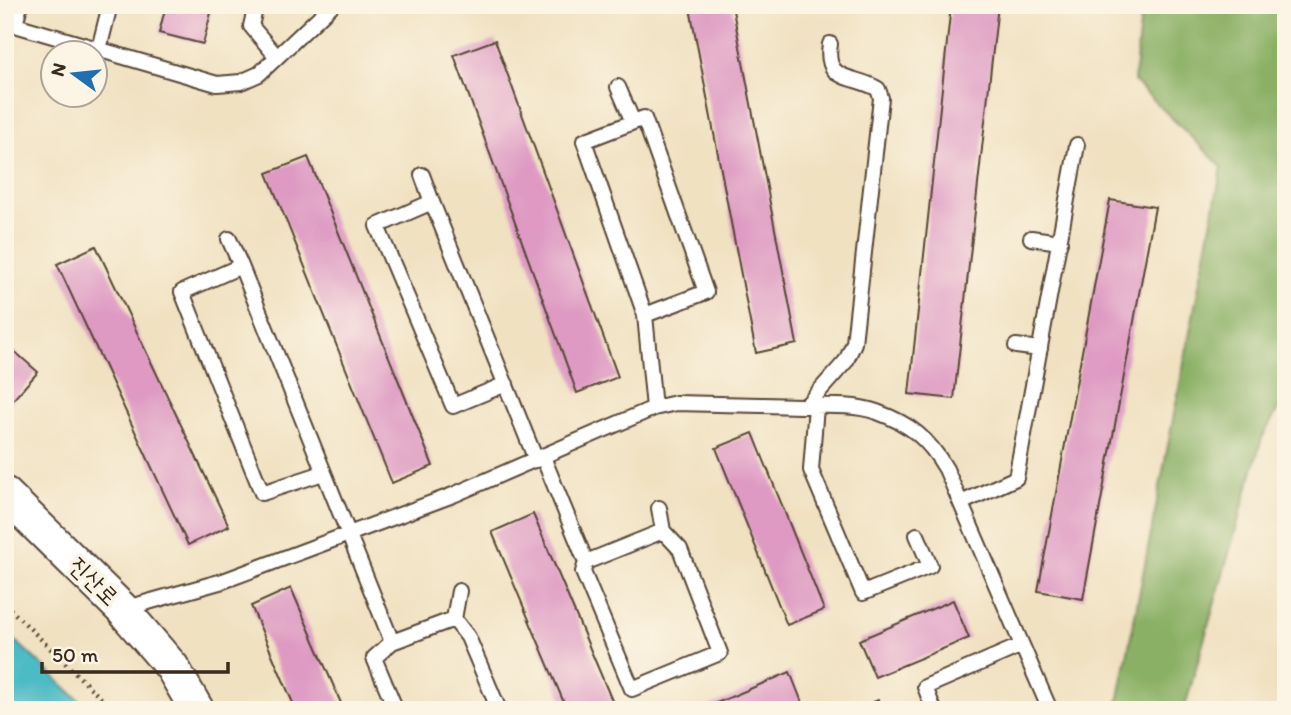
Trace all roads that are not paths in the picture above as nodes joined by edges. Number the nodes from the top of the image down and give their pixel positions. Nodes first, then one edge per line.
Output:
1 (20, 5) edge
2 (110, 5) edge
3 (256, 5) edge
4 (330, 6) edge
5 (10, 23) edge
6 (61, 38) edge
7 (102, 38) edge
8 (830, 44) dead end
9 (108, 52) edge
10 (277, 57) junction
11 (618, 87) dead end
12 (632, 122) junction
13 (1077, 145) dead end
14 (422, 175) dead end
15 (432, 202) junction
16 (1031, 238) dead end
17 (229, 239) dead end
18 (1060, 242) junction
19 (241, 266) junction
20 (645, 315) junction
21 (1016, 346) dead end
22 (1040, 349) junction
23 (506, 384) junction
24 (811, 406) junction
25 (654, 408) junction
26 (539, 458) junction
27 (323, 473) junction
28 (5, 494) edge
29 (961, 503) junction
30 (659, 508) dead end
31 (663, 531) junction
32 (347, 535) junction
33 (917, 535) dead end
34 (586, 562) junction
35 (458, 592) dead end
36 (122, 609) junction
37 (454, 619) junction
38 (391, 642) junction
39 (1022, 645) junction
40 (197, 710) edge
41 (396, 710) edge
42 (499, 710) edge
43 (934, 710) edge
44 (1050, 710) edge

1 - 5 lane
2 - 7 lane
3 - 10 lane
4 - 10 lane
5 - 6 lane
8 - 24 lane
9 - 10 lane
11 - 12 lane
12 - 20 lane
12 - 20 lane
13 - 18 lane
14 - 15 lane
15 - 23 lane
15 - 23 lane
16 - 18 lane
17 - 19 lane
18 - 22 lane
19 - 27 lane
19 - 27 lane
20 - 25 lane
21 - 22 lane
22 - 29 lane
23 - 26 lane
24 - 25 lane
24 - 29 lane
24 - 33 lane
25 - 26 lane
26 - 32 lane
26 - 34 lane
27 - 32 lane
28 - 36 street, 진산로
29 - 39 lane
30 - 31 lane
31 - 34 lane
31 - 34 lane
32 - 36 lane
32 - 38 lane
35 - 37 lane
36 - 40 street, 진산로
37 - 38 lane
37 - 42 lane
38 - 41 lane
39 - 43 lane
39 - 44 lane

